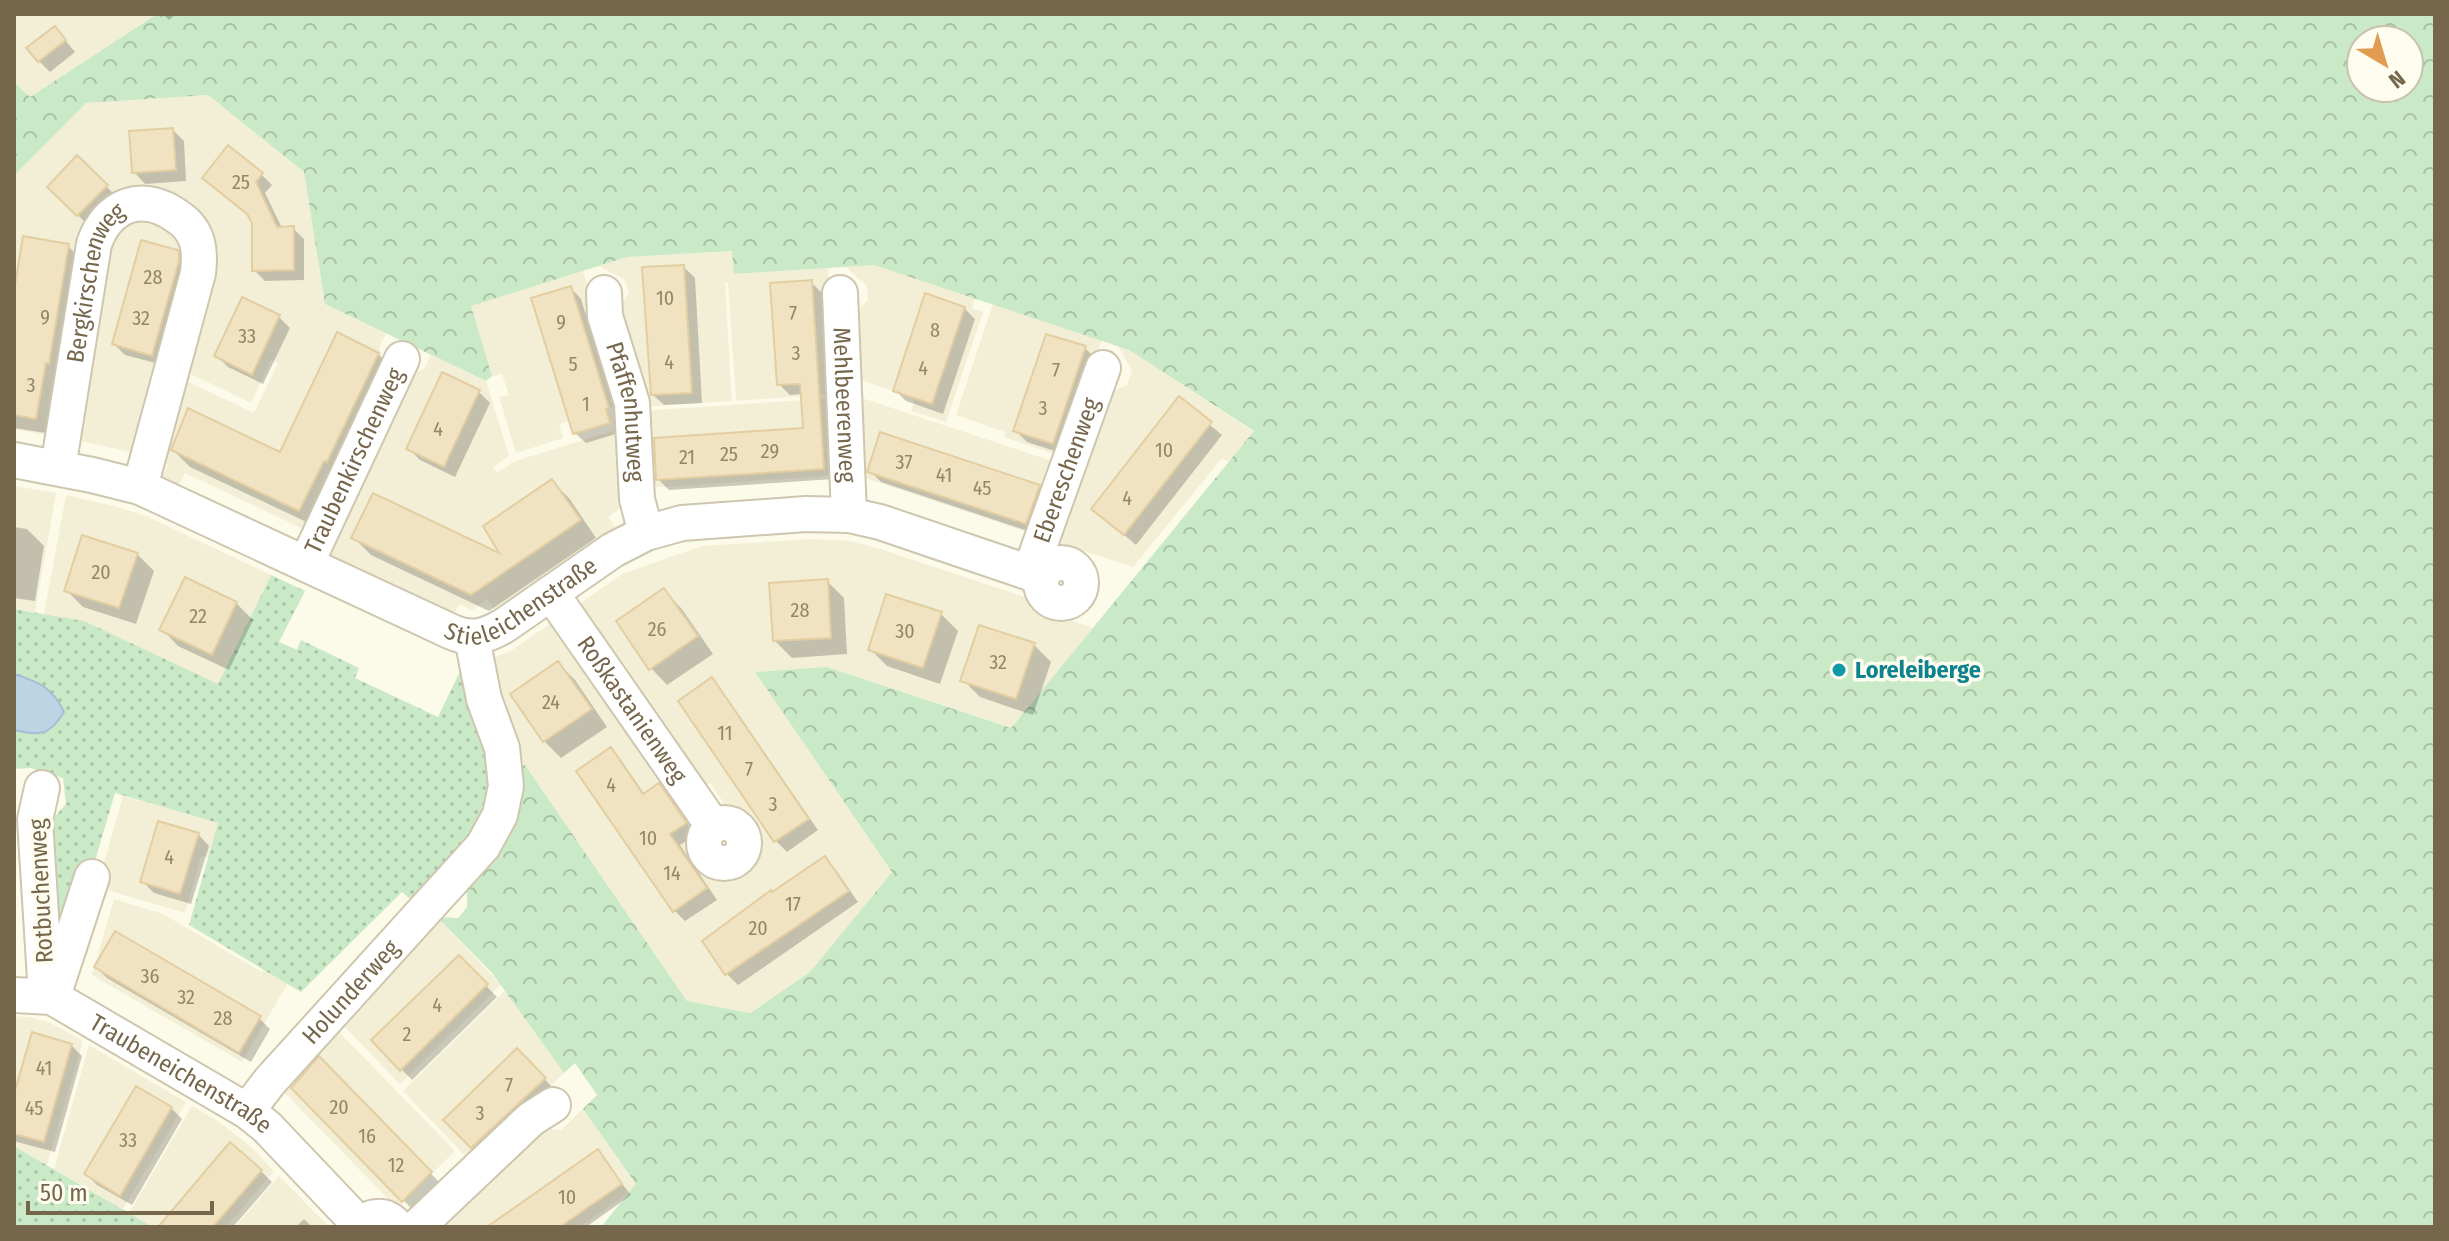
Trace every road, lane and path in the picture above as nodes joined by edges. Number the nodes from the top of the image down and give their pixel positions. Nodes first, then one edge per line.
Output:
1 (604, 293) dead end
2 (840, 293) dead end
3 (402, 359) dead end
4 (1103, 368) dead end
5 (14, 460) edge
6 (58, 468) junction
7 (140, 487) junction
8 (849, 515) junction
9 (646, 533) junction
10 (306, 564) junction
11 (1036, 575) joint
12 (551, 593) junction
13 (472, 638) junction
14 (42, 788) dead end
15 (713, 826) dead end
16 (92, 877) dead end
17 (37, 996) edge
18 (553, 1105) dead end
19 (247, 1111) junction
20 (359, 1226) edge
21 (397, 1227) edge
22 (417, 1227) edge

1 - 9 street, Pfaffenhutweg
2 - 8 street, Mehlbeerenweg
3 - 10 street, Traubenkirschenweg
4 - 11 street, Ebereschenweg
5 - 6 street, Stieleichenstraße
6 - 7 street, Stieleichenstraße
6 - 7 street, Bergkirschenweg
7 - 10 street, Stieleichenstraße
8 - 9 street, Stieleichenstraße
8 - 11 street, Stieleichenstraße
9 - 12 street, Stieleichenstraße
10 - 13 street, Stieleichenstraße
12 - 13 street, Stieleichenstraße
12 - 15 street, Roßkastanienweg
13 - 19 street, Holunderweg
14 - 17 street, Rotbuchenweg
16 - 17 street, Rotbuchenweg
17 - 19 street, Traubeneichenstraße
18 - 22 street
19 - 20 street, Traubeneichenstraße
20 - 21 street, Traubeneichenstraße

